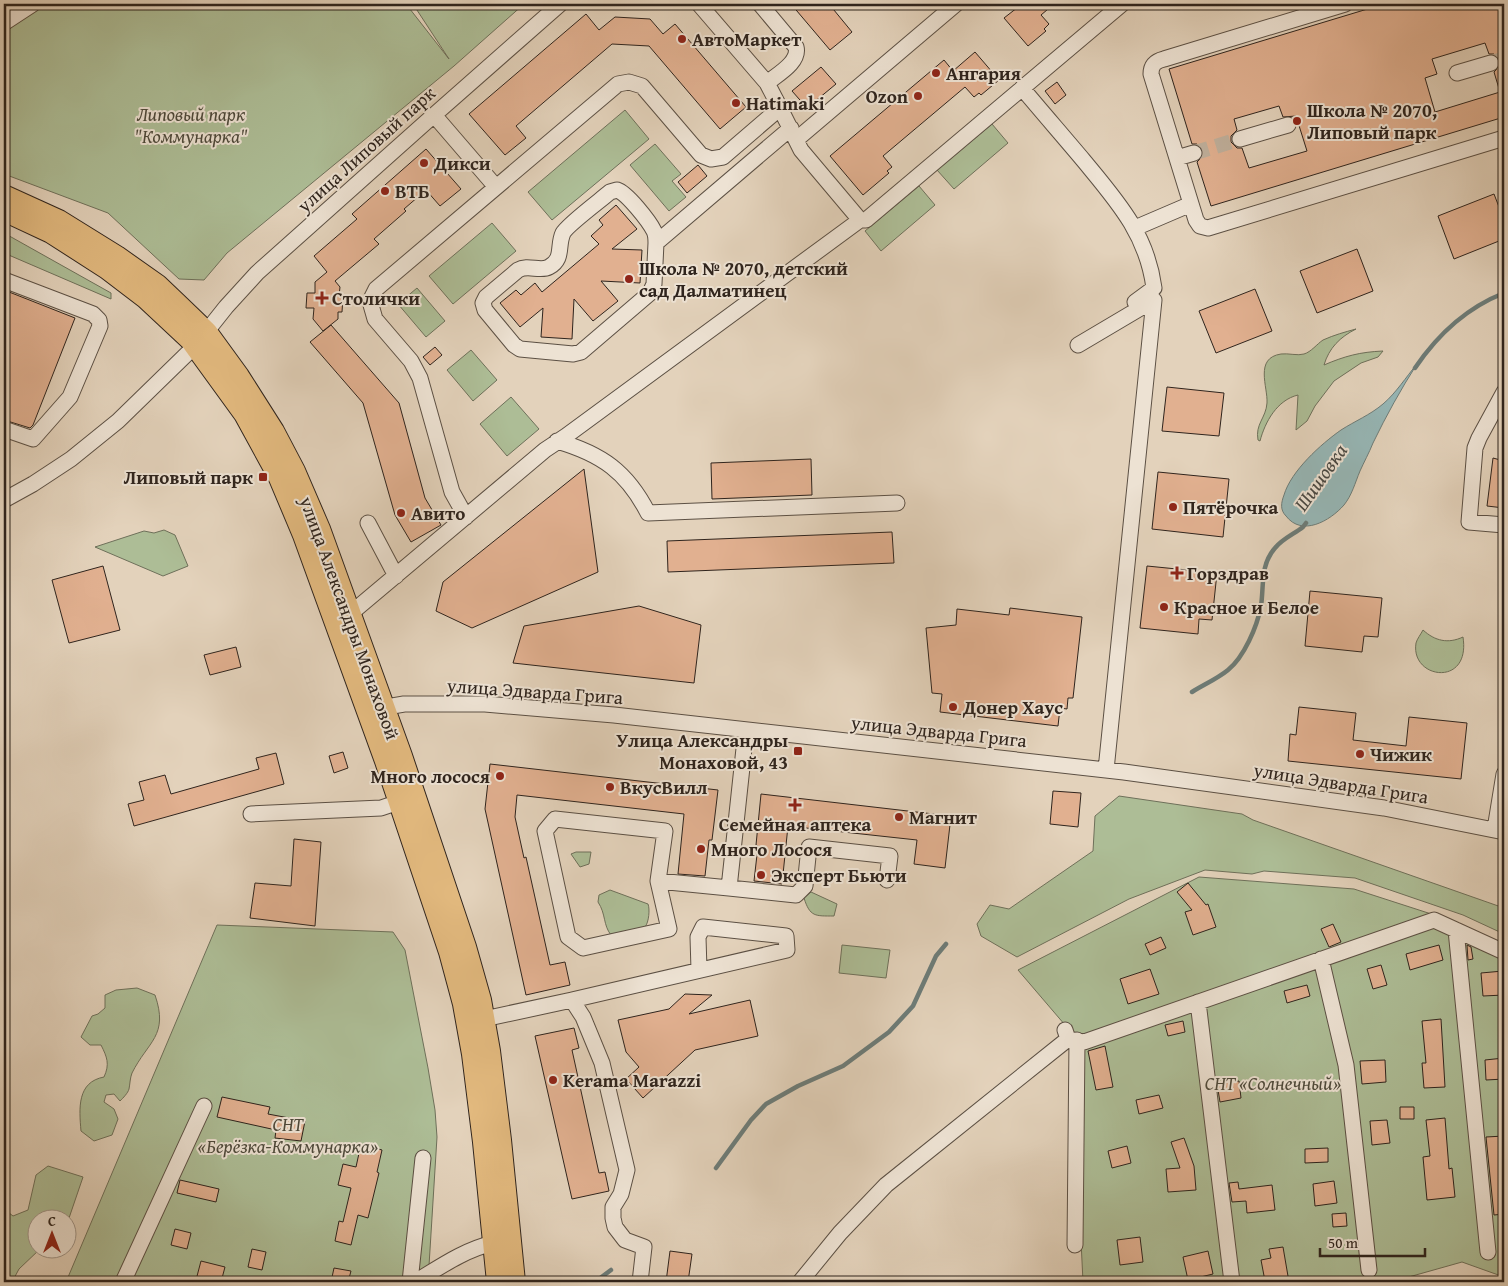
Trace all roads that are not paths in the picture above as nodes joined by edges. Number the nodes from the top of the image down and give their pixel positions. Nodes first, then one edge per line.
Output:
1 (34, 4) edge
2 (560, 4) edge
3 (699, 4) edge
4 (760, 4) edge
5 (956, 4) edge
6 (1122, 4) edge
7 (1345, 4) edge
8 (4, 23) edge
9 (1491, 63) tunnel mouth
10 (1457, 73) dead end
11 (767, 83) junction
12 (1022, 88) junction
13 (780, 108) junction
14 (434, 114) junction
15 (1288, 124) dead end
16 (794, 133) junction
17 (1504, 138) edge
18 (1240, 139) tunnel mouth
19 (1194, 153) tunnel mouth
20 (1177, 158) junction
21 (496, 187) junction
22 (4, 195) edge
23 (1191, 204) junction
24 (4, 211) edge
25 (860, 220) junction
26 (1135, 228) junction
27 (656, 242) junction
28 (4, 280) edge
29 (201, 339) junction
30 (1504, 392) edge
31 (4, 429) edge
32 (557, 441) junction
33 (4, 500) edge
34 (897, 503) dead end
35 (466, 517) junction
36 (368, 523) dead end
37 (1504, 525) edge
38 (396, 576) junction
39 (350, 614) junction
40 (375, 709) junction
41 (746, 730) junction
42 (1106, 770) junction
43 (1504, 774) edge
44 (399, 802) junction
45 (251, 814) dead end
46 (1499, 831) edge
47 (887, 880) dead end
48 (658, 881) junction
49 (729, 888) junction
50 (1456, 930) junction
51 (1504, 952) edge
52 (1321, 959) junction
53 (699, 970) junction
54 (572, 1000) junction
55 (1198, 1002) junction
56 (484, 1019) junction
57 (1070, 1036) junction
58 (204, 1106) dead end
59 (423, 1158) dead end
60 (493, 1243) junction
61 (1075, 1245) dead end
62 (1488, 1252) dead end
63 (1369, 1270) dead end
64 (122, 1282) edge
65 (410, 1282) edge
66 (415, 1282) edge
67 (497, 1282) edge
68 (514, 1282) edge
69 (640, 1282) edge
70 (800, 1282) edge
71 (1232, 1282) edge

1 - 8 street
2 - 14 street, улица Липовый парк
3 - 11 street
4 - 11 street
5 - 16 street
6 - 12 street
7 - 20 street
9 - 10 street
11 - 13 street
12 - 25 street
12 - 26 street
13 - 16 street
13 - 21 street
14 - 21 street
14 - 29 street, улица Липовый парк
15 - 18 street
16 - 25 street
16 - 27 street
17 - 23 street
19 - 20 street
20 - 23 street
21 - 35 street
22 - 29 main road, улица Александры Монаховой
23 - 26 street
24 - 29 main road, улица Александры Монаховой
25 - 32 street
26 - 42 street
27 - 27 street
28 - 31 street
29 - 33 street, улица Липовый парк
29 - 39 main road, улица Александры Монаховой
29 - 40 main road, улица Александры Монаховой
30 - 37 street
32 - 34 street
32 - 35 street
35 - 38 street
36 - 38 street
38 - 39 street
39 - 40 main road, улица Александры Монаховой
40 - 41 street, улица Эдварда Грига
40 - 44 main road, улица Александры Монаховой
40 - 56 main road, улица Александры Монаховой
41 - 42 street, улица Эдварда Грига
41 - 49 street
42 - 46 street, улица Эдварда Грига
43 - 46 street
44 - 45 street
44 - 60 main road, улица Александры Монаховой
47 - 49 street
48 - 48 street
48 - 49 street
50 - 51 street
50 - 52 street
50 - 62 street
52 - 55 street
52 - 63 street
53 - 53 street
53 - 54 street
54 - 56 street
54 - 69 street
55 - 57 street
55 - 71 street
56 - 68 main road, улица Александры Монаховой
57 - 61 street
57 - 70 street
58 - 64 street
59 - 65 street
60 - 66 street
60 - 67 main road, улица Александры Монаховой

